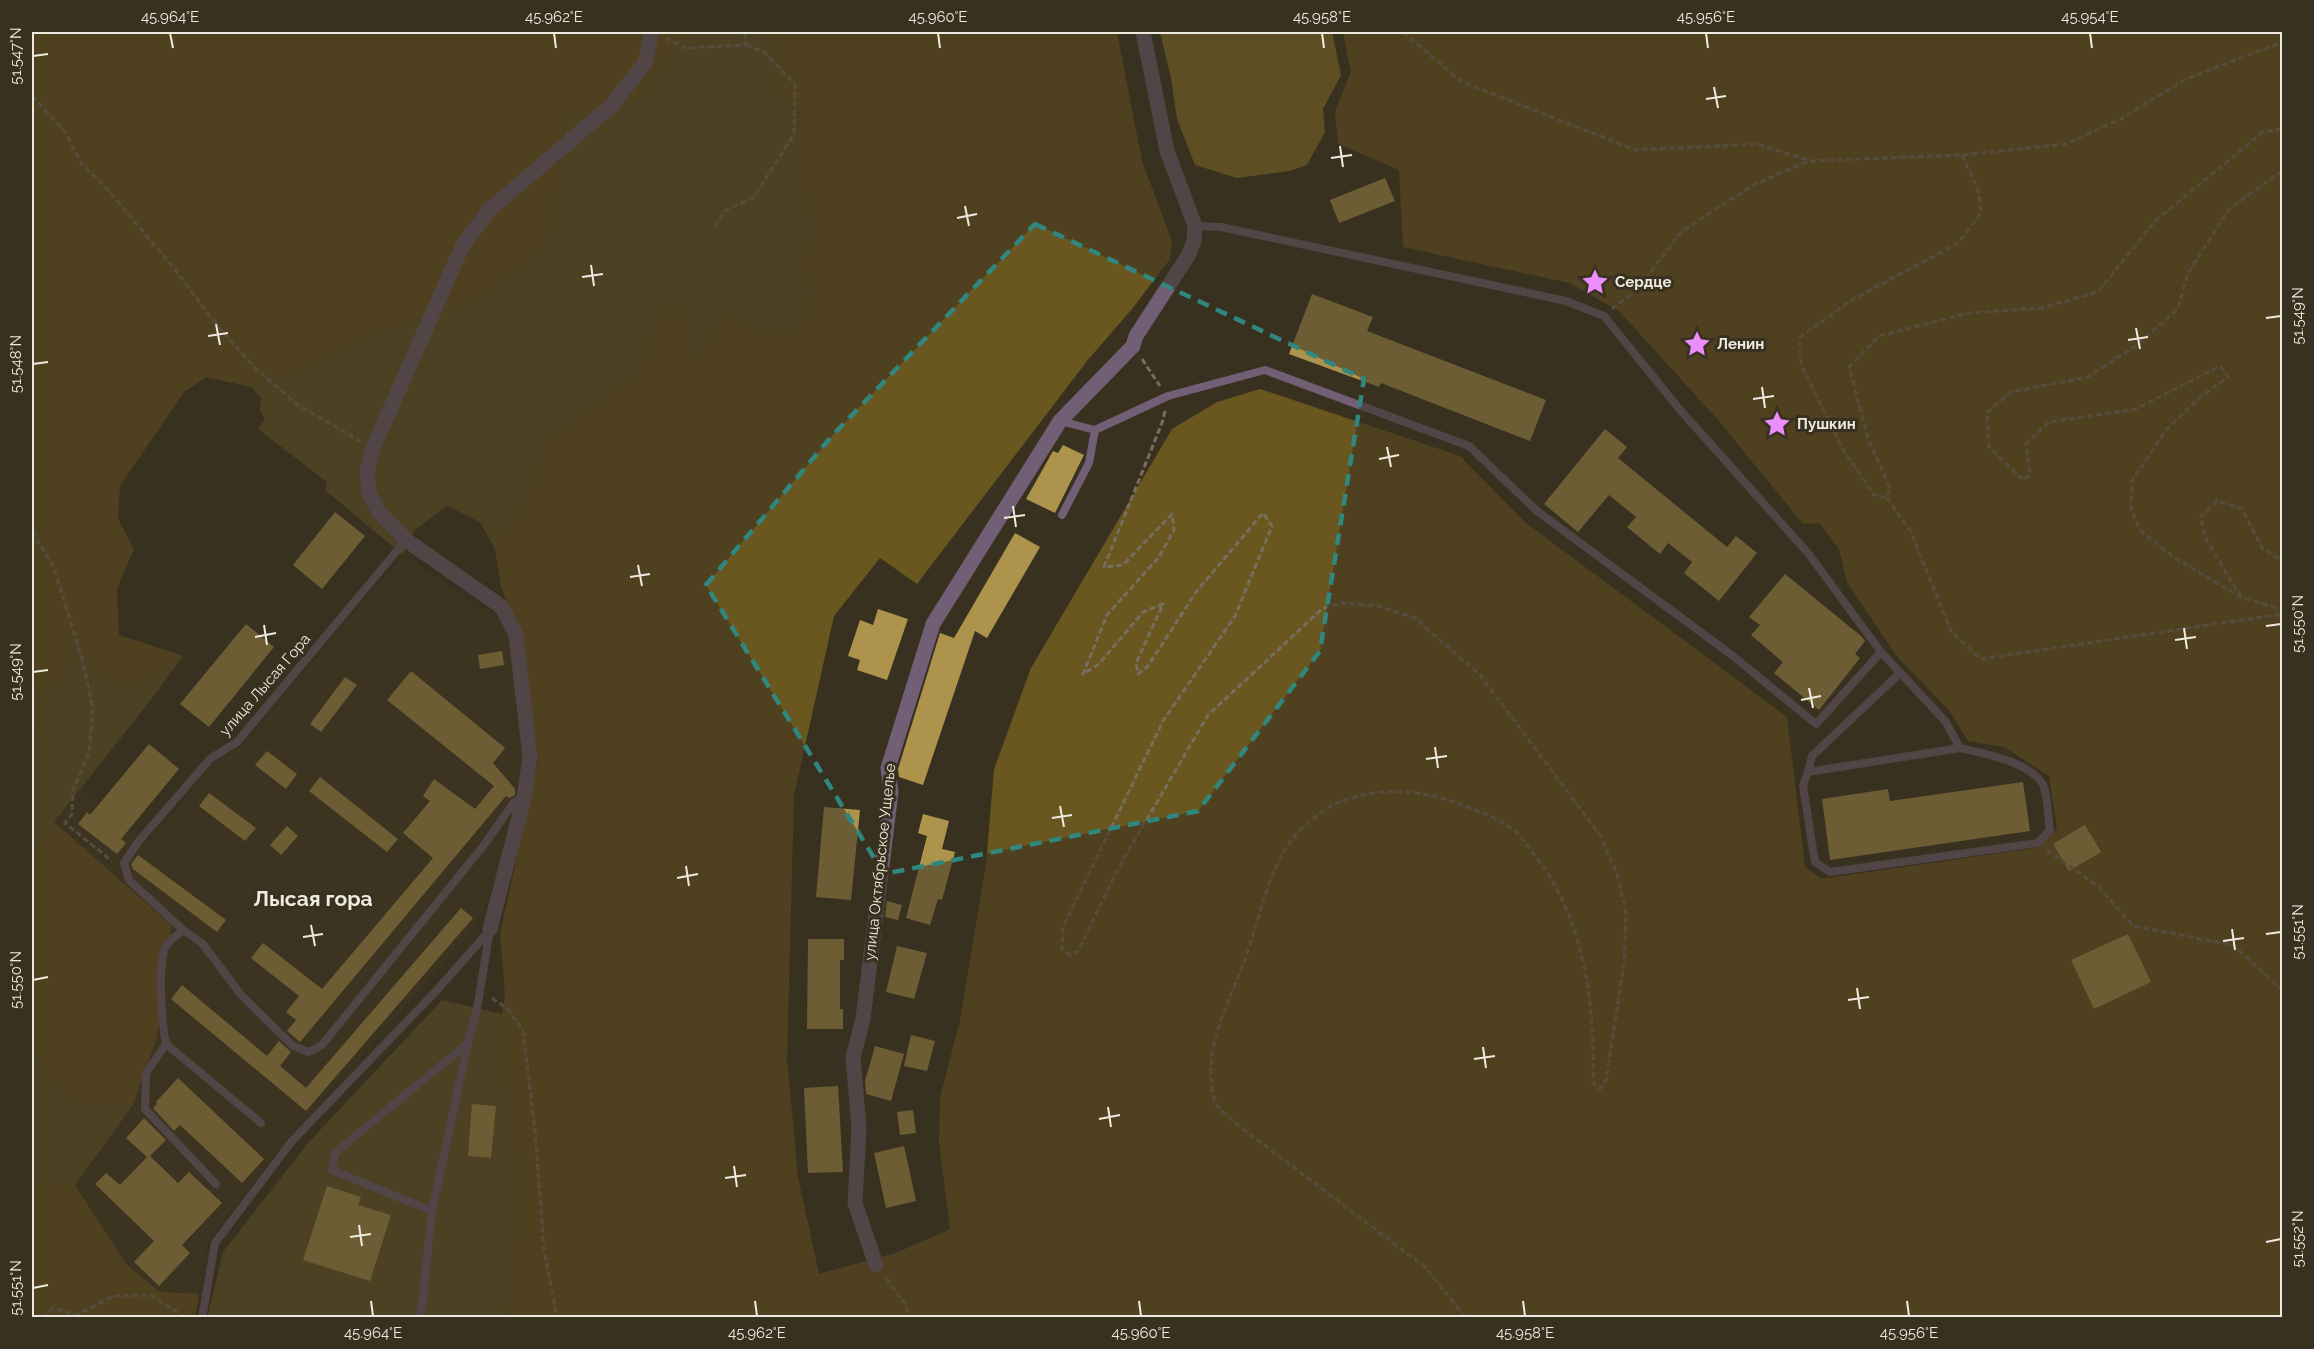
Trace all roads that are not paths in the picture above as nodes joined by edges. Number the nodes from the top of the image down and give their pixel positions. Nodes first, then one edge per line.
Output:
1 (652, 32) edge
2 (1143, 32) edge
3 (1196, 226) junction
4 (1060, 421) junction
5 (1095, 430) junction
6 (1062, 515) dead end
7 (406, 540) junction
8 (1881, 652) junction
9 (1900, 673) junction
10 (1960, 748) junction
11 (1808, 772) junction
12 (524, 798) junction
13 (183, 930) junction
14 (490, 930) junction
15 (468, 1043) junction
16 (166, 1044) junction
17 (261, 1123) dead end
18 (216, 1184) dead end
19 (432, 1211) junction
20 (876, 1265) road end
21 (421, 1316) edge
22 (202, 1317) edge

1 - 7 street
2 - 3 street
3 - 4 street, улица Октябрьское Ущелье
3 - 8 lane
4 - 5 lane
4 - 20 street, улица Октябрьское Ущелье
5 - 6 lane
5 - 8 lane
7 - 12 street
7 - 13 lane, улица Лысая Гора
8 - 9 lane
9 - 10 lane
9 - 11 lane
10 - 11 lane
10 - 11 lane
12 - 13 lane
12 - 14 street
13 - 16 lane
14 - 15 lane
14 - 22 lane
15 - 19 lane
15 - 19 lane
16 - 17 lane
16 - 18 lane
19 - 21 lane

